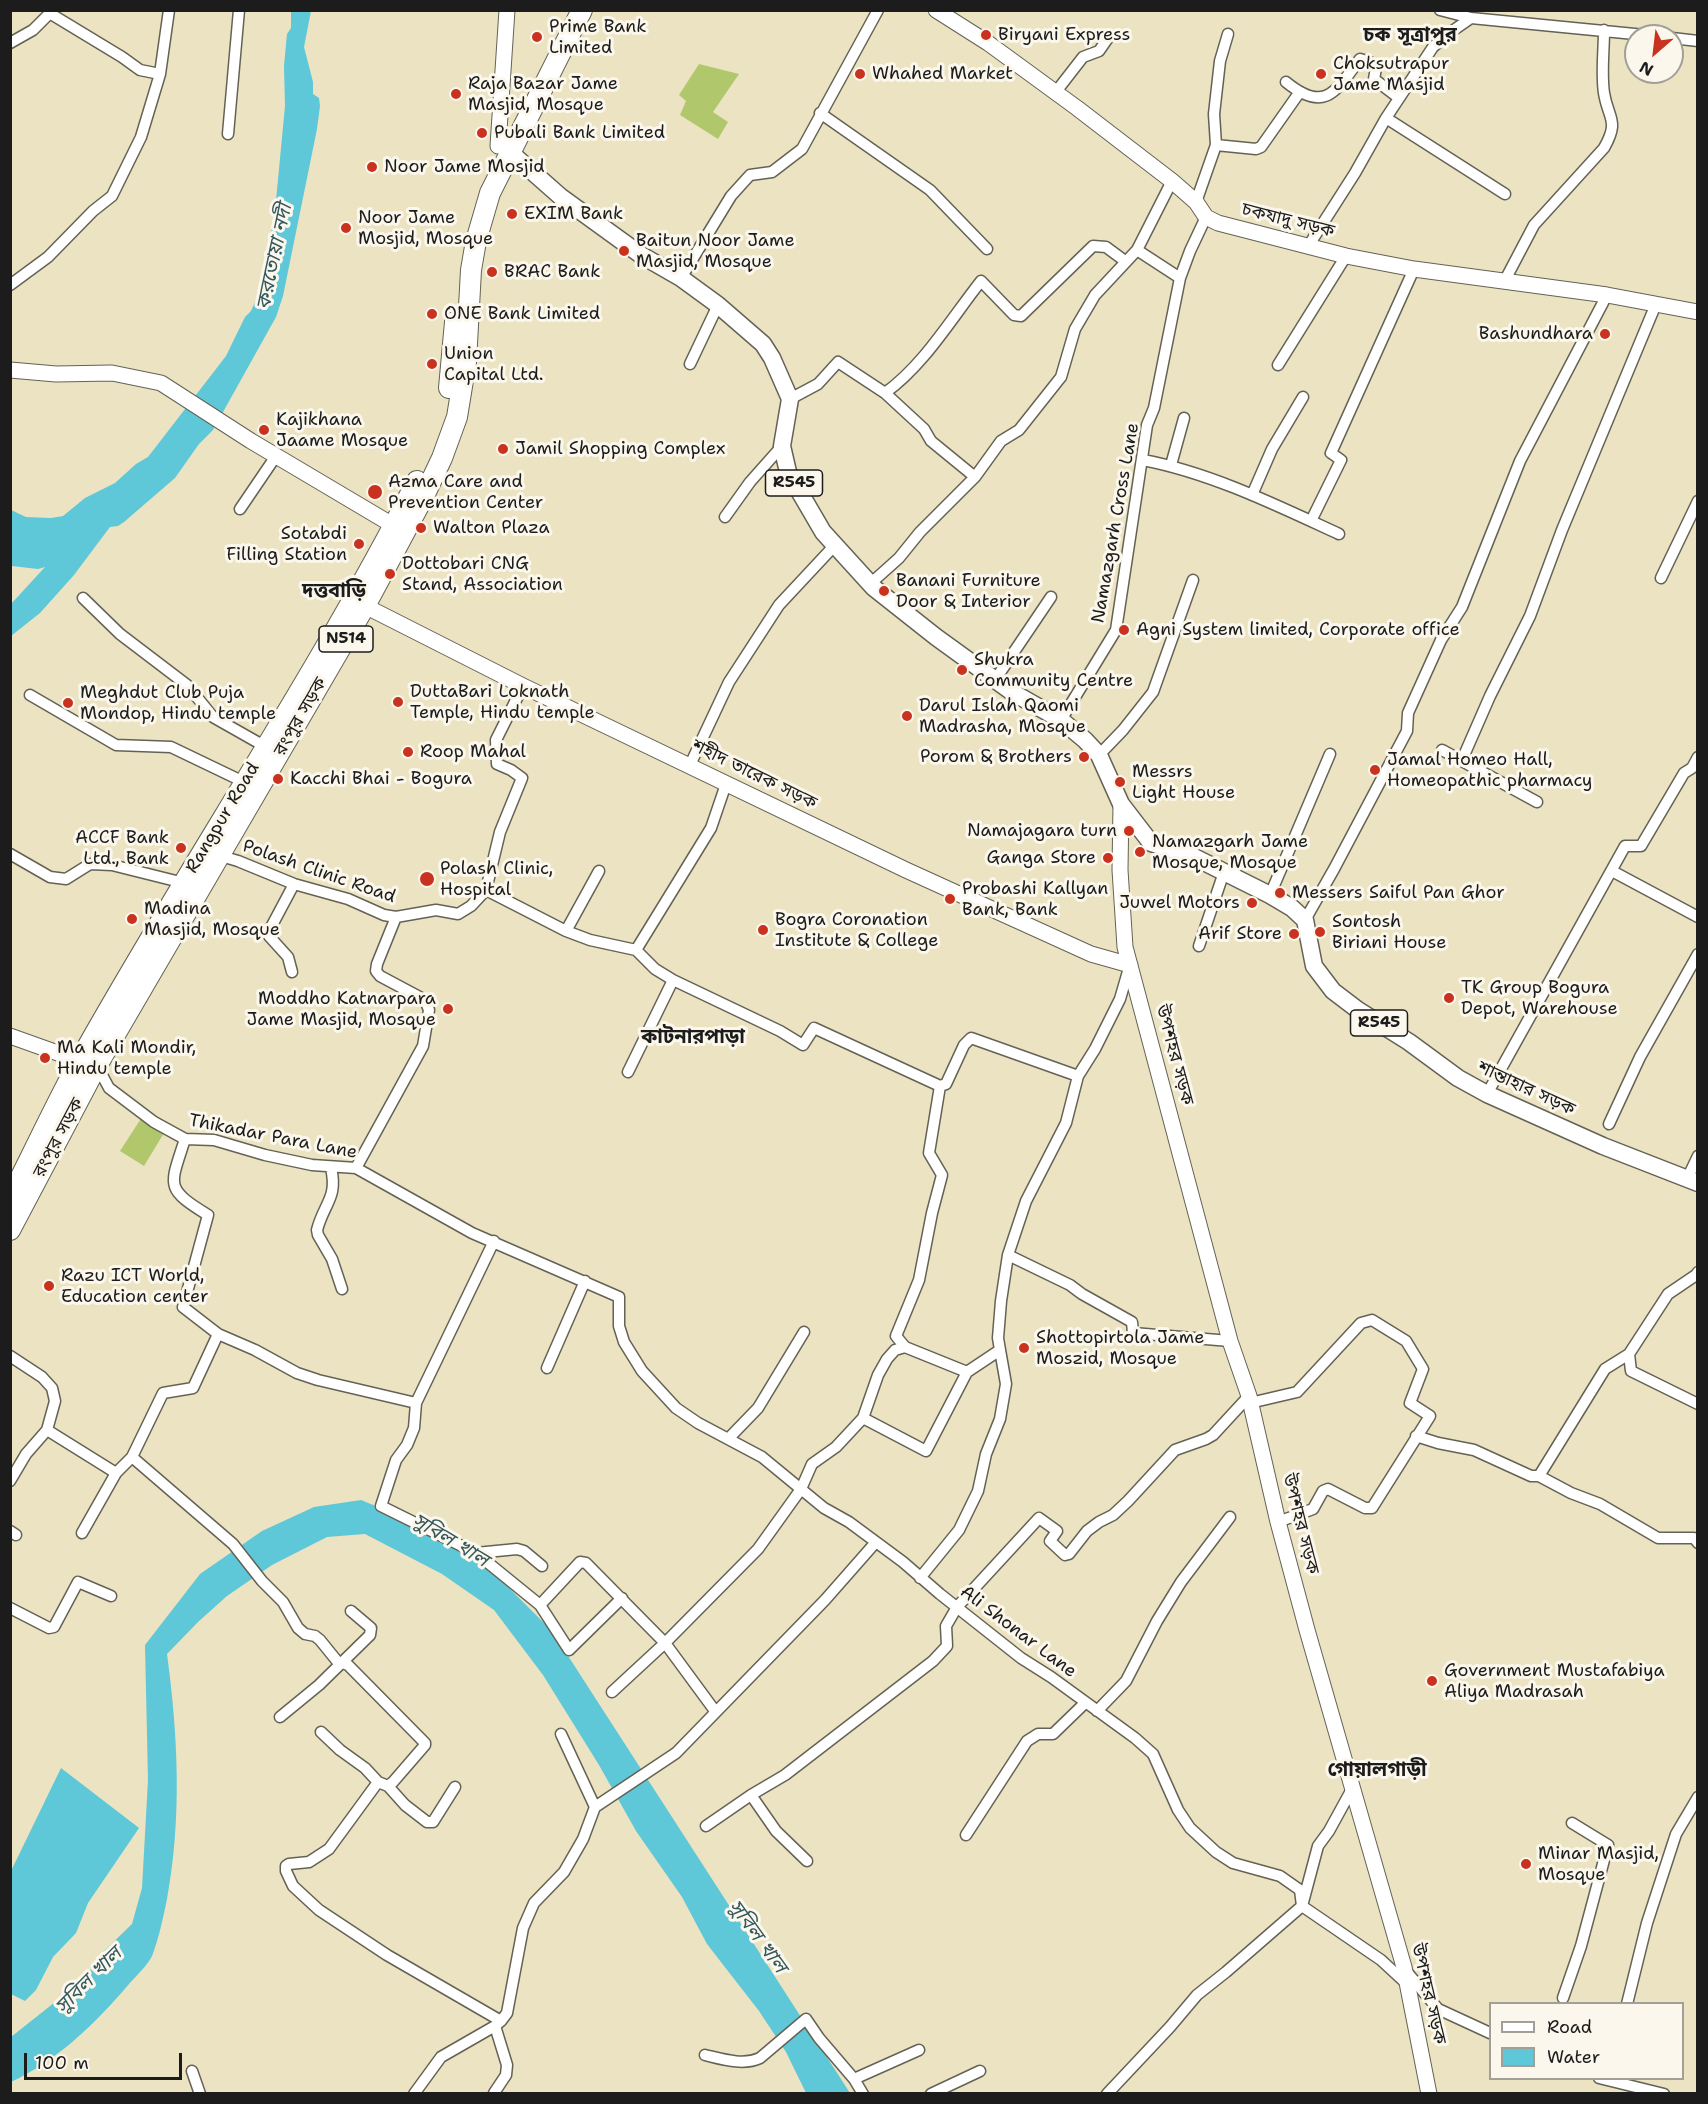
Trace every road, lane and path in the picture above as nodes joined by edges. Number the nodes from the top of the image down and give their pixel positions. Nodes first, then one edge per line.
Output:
1 (169, 10) edge
2 (239, 10) edge
3 (507, 10) edge
4 (569, 10) edge
5 (582, 10) edge
6 (878, 10) edge
7 (936, 10) edge
8 (1440, 10) edge
9 (52, 12) edge
10 (1471, 18) junction
11 (1604, 30) junction
12 (1624, 32) edge
13 (1228, 34) dead end
14 (1108, 38) dead end
15 (10, 43) edge
16 (160, 74) junction
17 (1286, 82) dead end
18 (1055, 93) junction
19 (1299, 93) junction
20 (1399, 98) junction
21 (820, 113) junction
22 (1386, 118) junction
23 (228, 134) dead end
24 (1216, 145) junction
25 (504, 149) junction
26 (1172, 181) junction
27 (1505, 194) dead end
28 (1196, 202) junction
29 (1206, 217) junction
30 (1309, 245) junction
31 (987, 249) dead end
32 (1137, 250) junction
33 (1346, 256) junction
34 (1125, 261) junction
35 (1414, 269) junction
36 (681, 278) junction
37 (1180, 278) junction
38 (1504, 282) junction
39 (10, 285) edge
40 (1607, 295) junction
41 (1656, 304) junction
42 (718, 305) junction
43 (1698, 312) edge
44 (690, 364) dead end
45 (1278, 365) dead end
46 (10, 370) edge
47 (885, 393) junction
48 (1303, 397) dead end
49 (790, 399) junction
50 (1184, 418) dead end
51 (782, 446) junction
52 (276, 456) junction
53 (1143, 460) junction
54 (1171, 465) junction
55 (975, 477) junction
56 (1252, 495) junction
57 (1698, 501) edge
58 (240, 509) dead end
59 (725, 517) dead end
60 (1311, 521) junction
61 (400, 529) junction
62 (1339, 534) dead end
63 (835, 545) junction
64 (1661, 578) dead end
65 (1193, 580) dead end
66 (870, 584) junction
67 (1051, 597) dead end
68 (83, 598) dead end
69 (359, 603) junction
70 (995, 680) junction
71 (523, 686) junction
72 (30, 695) dead end
73 (1061, 720) junction
74 (266, 747) junction
75 (1442, 750) dead end
76 (1330, 754) dead end
77 (1099, 755) junction
78 (1698, 757) edge
79 (1462, 760) junction
80 (690, 765) junction
81 (246, 783) junction
82 (726, 784) junction
83 (1537, 802) dead end
84 (1121, 804) junction
85 (1151, 843) junction
86 (1121, 851) junction
87 (10, 854) edge
88 (221, 856) junction
89 (599, 871) dead end
90 (1612, 871) junction
91 (1224, 872) junction
92 (184, 883) junction
93 (294, 884) junction
94 (486, 890) junction
95 (1270, 895) junction
96 (1698, 917) edge
97 (396, 918) junction
98 (1305, 920) junction
99 (566, 931) junction
100 (1199, 946) dead end
101 (636, 950) junction
102 (1698, 954) edge
103 (1130, 965) junction
104 (292, 972) dead end
105 (674, 980) junction
106 (10, 1036) edge
107 (88, 1065) junction
108 (628, 1072) dead end
109 (1078, 1076) junction
110 (940, 1086) junction
111 (1487, 1094) junction
112 (1608, 1124) dead end
113 (185, 1139) junction
114 (1698, 1156) edge
115 (330, 1168) junction
116 (356, 1168) junction
117 (1692, 1181) edge
118 (10, 1198) edge
119 (10, 1230) edge
120 (494, 1241) junction
121 (1008, 1255) junction
122 (1698, 1272) edge
123 (585, 1281) junction
124 (342, 1289) dead end
125 (619, 1297) joint
126 (804, 1332) dead end
127 (218, 1334) junction
128 (1230, 1341) junction
129 (905, 1347) junction
130 (1000, 1350) junction
131 (1629, 1354) junction
132 (10, 1356) edge
133 (547, 1368) dead end
134 (967, 1372) junction
135 (1249, 1399) junction
136 (416, 1403) junction
137 (1698, 1404) edge
138 (863, 1418) junction
139 (47, 1430) junction
140 (1416, 1436) junction
141 (729, 1438) junction
142 (132, 1457) junction
143 (116, 1473) junction
144 (1539, 1476) junction
145 (10, 1481) edge
146 (801, 1489) junction
147 (1230, 1517) dead end
148 (1278, 1522) junction
149 (82, 1533) dead end
150 (876, 1542) junction
151 (1698, 1543) edge
152 (476, 1553) junction
153 (542, 1566) dead end
154 (920, 1578) junction
155 (111, 1596) dead end
156 (622, 1598) junction
157 (540, 1605) junction
158 (957, 1607) junction
159 (10, 1608) edge
160 (351, 1611) dead end
161 (665, 1643) junction
162 (342, 1664) junction
163 (612, 1692) dead end
164 (1085, 1703) junction
165 (1097, 1711) junction
166 (715, 1712) junction
167 (280, 1717) dead end
168 (321, 1732) dead end
169 (561, 1734) dead end
170 (383, 1784) junction
171 (455, 1787) dead end
172 (1352, 1789) junction
173 (751, 1795) junction
174 (1698, 1797) edge
175 (595, 1808) junction
176 (1694, 1812) edge
177 (1572, 1823) dead end
178 (706, 1826) dead end
179 (966, 1835) dead end
180 (807, 1861) dead end
181 (1302, 1906) junction
182 (1404, 1967) junction
183 (1407, 1985) junction
184 (1563, 1998) dead end
185 (1627, 2002) edge
186 (498, 2024) junction
187 (1489, 2032) edge
188 (919, 2050) dead end
189 (705, 2055) dead end
190 (192, 2071) dead end
191 (980, 2071) dead end
192 (854, 2079) junction
193 (1610, 2080) edge
194 (494, 2093) edge
195 (200, 2094) edge
196 (414, 2094) edge
197 (863, 2094) edge
198 (931, 2094) edge
199 (1107, 2094) edge
200 (1429, 2094) edge
201 (1664, 2094) edge

1 - 16 street
2 - 23 street
3 - 25 street
4 - 25 highway, রংপুর সড়ক / N514
5 - 25 highway, রংপুর সড়ক / N514
6 - 21 street
7 - 18 street
8 - 10 street
9 - 15 street
9 - 16 street
10 - 11 street
10 - 20 street
11 - 12 street
11 - 38 street
13 - 24 street
14 - 18 street
16 - 39 street
17 - 19 street
18 - 26 street
19 - 20 street
19 - 24 street
20 - 22 street
21 - 31 street
21 - 36 street
22 - 27 street
22 - 30 street
24 - 28 street
25 - 36 main road
25 - 61 highway, রংপুর সড়ক / N514
26 - 28 street
26 - 32 street
28 - 29 street
29 - 30 street, চকযাদু সড়ক
29 - 37 street, Namazgarh Cross Lane
30 - 33 street, চকযাদু সড়ক
32 - 34 street
32 - 37 street
33 - 35 street, চকযাদু সড়ক
33 - 45 street
34 - 47 street
34 - 55 street
35 - 38 street, চকযাদু সড়ক
35 - 60 street
36 - 42 main road
37 - 53 street, Namazgarh Cross Lane
38 - 40 street, চকযাদু সড়ক
40 - 41 street, চকযাদু সড়ক
40 - 98 street
41 - 43 street, চকযাদু সড়ক
41 - 79 street
42 - 44 street
42 - 49 main road
46 - 52 street
47 - 49 street
47 - 55 street
48 - 56 street
49 - 51 main road, R545
50 - 54 street
51 - 59 street
51 - 63 main road, R545
52 - 58 street
52 - 61 street
53 - 54 street
53 - 73 street, Namazgarh Cross Lane
54 - 56 street
55 - 66 street
56 - 60 street
57 - 64 street
60 - 62 street
61 - 69 highway, রংপুর সড়ক / N514
63 - 66 main road, R545
63 - 80 street
65 - 77 street
66 - 70 main road, R545
67 - 70 street
68 - 74 street
69 - 71 street, শহীদ তারেক সড়ক
69 - 74 highway, Rangpur Road / N514
69 - 88 highway, রংপুর সড়ক / N514
70 - 73 main road, R545
71 - 80 street, শহীদ তারেক সড়ক
71 - 94 street
72 - 81 street
73 - 77 main road, R545
74 - 81 highway, Rangpur Road / N514
75 - 79 street
76 - 95 street
77 - 84 main road, R545
78 - 90 street
79 - 83 street
80 - 82 street, শহীদ তারেক সড়ক
81 - 92 highway, Rangpur Road / N514
82 - 101 street
82 - 103 street, শহীদ তারেক সড়ক
84 - 85 main road, R545
84 - 86 street, উপশহর সড়ক
85 - 86 street
85 - 91 main road
86 - 103 street, উপশহর সড়ক
87 - 92 street
88 - 93 street, Polash Clinic Road
88 - 107 highway, রংপুর সড়ক / N514
89 - 99 street
90 - 96 street
90 - 111 street
91 - 95 main road
91 - 100 street
92 - 107 highway, Rangpur Road / N514
93 - 97 street, Polash Clinic Road
93 - 104 street
94 - 97 street, Polash Clinic Road
94 - 99 street
95 - 98 main road
97 - 116 street
98 - 111 main road, শান্তাহার সড়ক / R545
99 - 101 street
101 - 105 street
102 - 112 street
103 - 109 street
103 - 128 street, উপশহর সড়ক
105 - 108 street
105 - 110 street
106 - 107 street
107 - 113 street, Thikadar Para Lane
107 - 118 highway, Rangpur Road / N514
107 - 119 highway, রংপুর সড়ক / N514
109 - 110 street
109 - 121 street
110 - 129 street
111 - 117 main road, শান্তাহার সড়ক / R545
113 - 115 street, Thikadar Para Lane
113 - 127 street
114 - 117 street
115 - 116 street, Thikadar Para Lane
115 - 124 street
116 - 120 street, Thikadar Para Lane
120 - 123 street, Thikadar Para Lane
120 - 136 street
121 - 128 street
121 - 130 street
122 - 131 street
123 - 125 street, Thikadar Para Lane
123 - 133 street
125 - 141 street, Ali Shonar Lane
126 - 141 street
127 - 136 street
127 - 142 street
128 - 135 street, উপশহর সড়ক
129 - 134 street
129 - 138 street
130 - 134 street
130 - 154 street
131 - 137 street
131 - 144 street
132 - 139 street
134 - 138 street
135 - 140 street
135 - 148 street, উপশহর সড়ক
135 - 158 street
136 - 152 street
138 - 146 street
139 - 143 street
139 - 145 street
140 - 144 street
140 - 148 street
141 - 146 street, Ali Shonar Lane
142 - 143 street
142 - 162 street
143 - 149 street
144 - 151 street
146 - 150 street, Ali Shonar Lane
146 - 161 street
147 - 165 street
148 - 172 street, উপশহর সড়ক
150 - 154 street, Ali Shonar Lane
150 - 166 street
152 - 153 street
152 - 157 street
154 - 158 street, Ali Shonar Lane
155 - 159 street
156 - 157 street
156 - 157 street
156 - 161 street
158 - 164 street, Ali Shonar Lane
158 - 173 street
160 - 162 street
161 - 163 street
161 - 166 street
162 - 167 street
162 - 170 street
164 - 165 street, Ali Shonar Lane
164 - 179 street
165 - 181 street, Ali Shonar Lane
166 - 175 street
168 - 170 street
169 - 175 street
170 - 171 street
170 - 186 street
172 - 181 street
172 - 182 street, উপশহর সড়ক
173 - 178 street
173 - 180 street
174 - 176 street
175 - 186 street
176 - 185 street
177 - 184 street
181 - 183 street, Ali Shonar Lane
181 - 199 street
182 - 183 street, উপশহর সড়ক
182 - 187 street
183 - 200 street, উপশহর সড়ক
186 - 194 street
186 - 196 street
188 - 192 street
189 - 192 street
190 - 195 street
191 - 198 street
192 - 197 street
193 - 201 street

